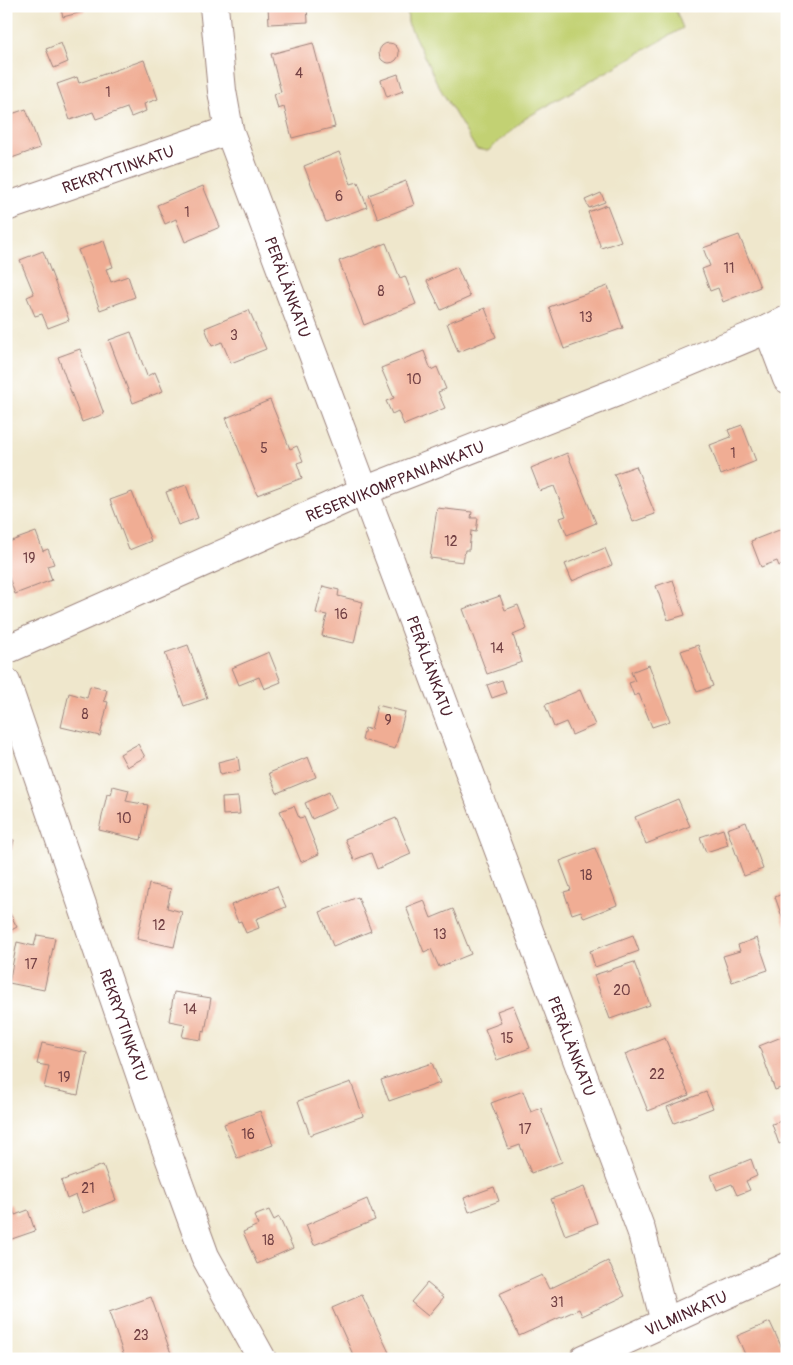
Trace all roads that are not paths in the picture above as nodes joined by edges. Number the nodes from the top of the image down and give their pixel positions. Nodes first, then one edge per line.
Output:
1 (214, 6) edge
2 (229, 130) junction
3 (6, 208) edge
4 (777, 324) edge
5 (787, 380) edge
6 (364, 491) junction
7 (6, 650) edge
8 (6, 682) edge
9 (784, 1276) edge
10 (665, 1322) junction
11 (262, 1359) edge
12 (584, 1359) edge

1 - 2 street, PERÄLÄNKATU
2 - 3 street, REKRYYTINKATU
2 - 6 street, PERÄLÄNKATU
4 - 5 street
4 - 6 street, RESERVIKOMPPANIANKATU
6 - 7 street, RESERVIKOMPPANIANKATU
6 - 10 street, PERÄLÄNKATU
8 - 11 street, REKRYYTINKATU
9 - 10 street, VILMINKATU
10 - 12 street, VILMINKATU

